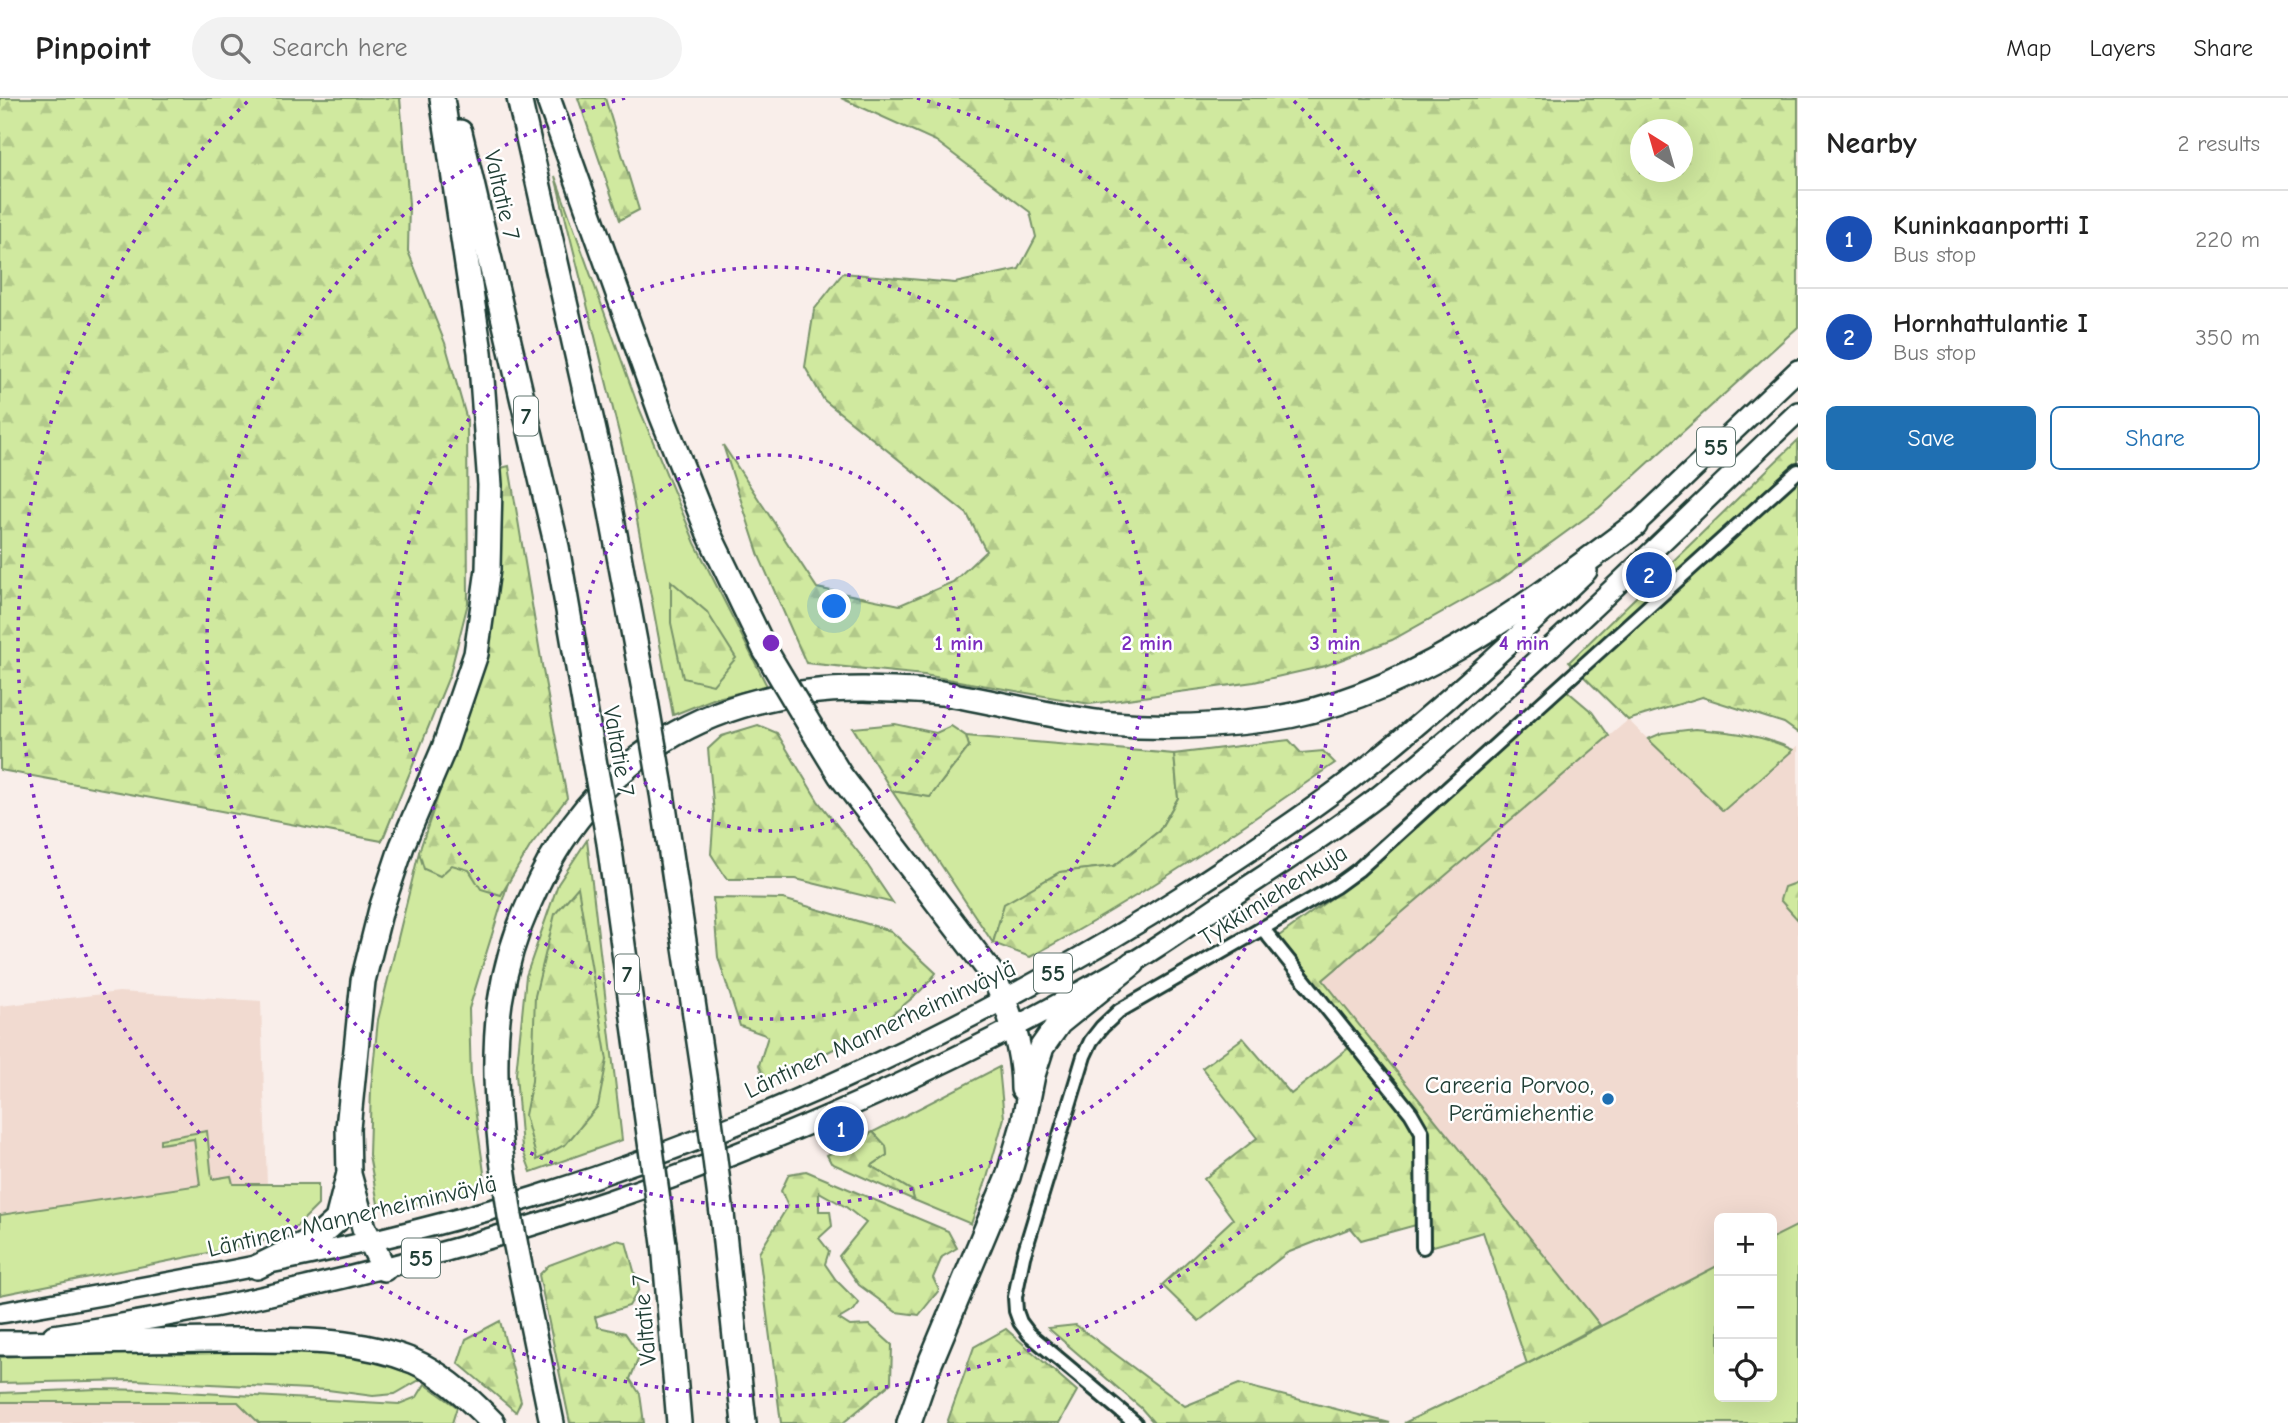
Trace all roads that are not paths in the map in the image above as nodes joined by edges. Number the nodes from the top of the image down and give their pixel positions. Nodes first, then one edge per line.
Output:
1 (442, 98) edge
2 (452, 98) edge
3 (519, 98) edge
4 (548, 98) edge
5 (1798, 370) edge
6 (1798, 412) edge
7 (1798, 471) edge
8 (1634, 525) junction
9 (1263, 929) junction
10 (1133, 962) junction
11 (1005, 1000) junction
12 (1014, 1028) junction
13 (1023, 1125) junction
14 (349, 1174) junction
15 (369, 1242) junction
16 (1423, 1247) dead end
17 (257, 1267) junction
18 (384, 1269) junction
19 (0, 1313) edge
20 (0, 1343) edge
21 (493, 1423) edge
22 (552, 1423) edge
23 (679, 1423) edge
24 (744, 1423) edge
25 (909, 1423) edge
26 (1135, 1423) edge

1 - 14 highway
2 - 23 highway, Valtatie 7 / 7, bridge
3 - 24 highway, Valtatie 7, bridge
4 - 11 highway, bridge
5 - 8 main road, Läntinen Mannerheiminväylä / 55
6 - 10 main road, 55
7 - 9 street, Tykkimiehenkuja
8 - 11 main road, Läntinen Mannerheiminväylä / 55
8 - 22 highway, bridge
9 - 16 street
9 - 26 street, Tykkimiehenkuja
10 - 12 main road, 55
10 - 13 highway
11 - 12 highway
11 - 15 main road, Läntinen Mannerheiminväylä / 55
12 - 13 highway
12 - 18 main road, 55
13 - 25 highway
14 - 15 highway
14 - 17 highway
15 - 17 main road, Läntinen Mannerheiminväylä / 55
15 - 18 highway
17 - 19 main road, Läntinen Mannerheiminväylä / 55
18 - 20 main road, 55
20 - 21 highway

